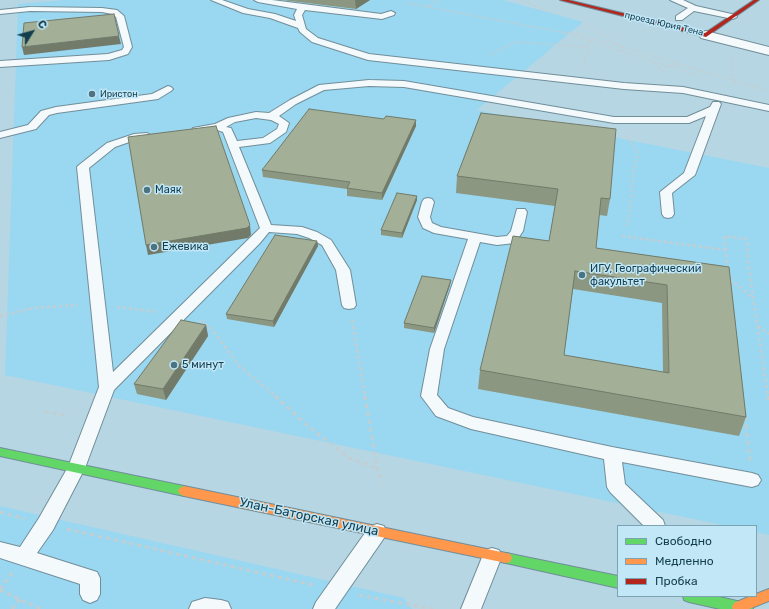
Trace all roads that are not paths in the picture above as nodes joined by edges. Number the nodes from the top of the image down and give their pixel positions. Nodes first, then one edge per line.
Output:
1 (215, 0) edge
2 (258, 0) edge
3 (562, 0) edge
4 (674, 0) edge
5 (757, 0) edge
6 (302, 7) junction
7 (693, 8) junction
8 (0, 12) edge
9 (391, 13) dead end
10 (733, 17) junction
11 (679, 18) dead end
12 (301, 26) junction
13 (706, 35) junction
14 (769, 50) edge
15 (0, 64) edge
16 (168, 89) dead end
17 (718, 98) junction
18 (769, 108) edge
19 (714, 110) junction
20 (270, 116) junction
21 (217, 127) junction
22 (186, 131) edge
23 (156, 134) edge
24 (0, 135) edge
25 (232, 145) junction
26 (428, 202) dead end
27 (521, 212) dead end
28 (668, 214) dead end
29 (266, 228) junction
30 (475, 237) junction
31 (349, 305) road end
32 (107, 387) junction
33 (0, 452) edge
34 (612, 454) junction
35 (76, 468) junction
36 (752, 480) road end
37 (655, 525) edge
38 (377, 532) junction
39 (0, 550) edge
40 (492, 556) junction
41 (24, 557) junction
42 (617, 582) edge
43 (90, 594) dead end
44 (769, 595) edge
45 (699, 597) edge
46 (709, 598) edge
47 (742, 608) edge
48 (199, 609) edge
49 (221, 609) edge
50 (324, 609) edge
51 (471, 609) edge

1 - 12 lane
2 - 6 lane
3 - 13 street, проезд Юрия Тена
4 - 7 lane
5 - 10 street, проезд Юрия Тена
6 - 9 lane
6 - 12 lane
7 - 10 lane
7 - 11 lane
8 - 15 lane
10 - 13 street, проезд Юрия Тена
12 - 17 lane
13 - 14 street
16 - 24 lane
17 - 18 lane
17 - 19 lane
19 - 20 lane
19 - 28 lane
20 - 21 lane
20 - 25 lane
21 - 22 lane
21 - 25 lane
23 - 32 lane
25 - 29 lane
26 - 30 lane
27 - 30 lane
29 - 31 lane
29 - 32 lane
30 - 34 lane
32 - 35 lane
33 - 35 street, Улан-Баторская улица
34 - 36 lane
34 - 37 lane
35 - 38 street, Улан-Баторская улица
35 - 41 lane
38 - 40 street, Улан-Баторская улица
38 - 50 lane
39 - 41 lane
40 - 42 street, Улан-Баторская улица
40 - 51 lane
41 - 43 lane
44 - 47 street
45 - 46 street
46 - 47 street
48 - 49 lane

